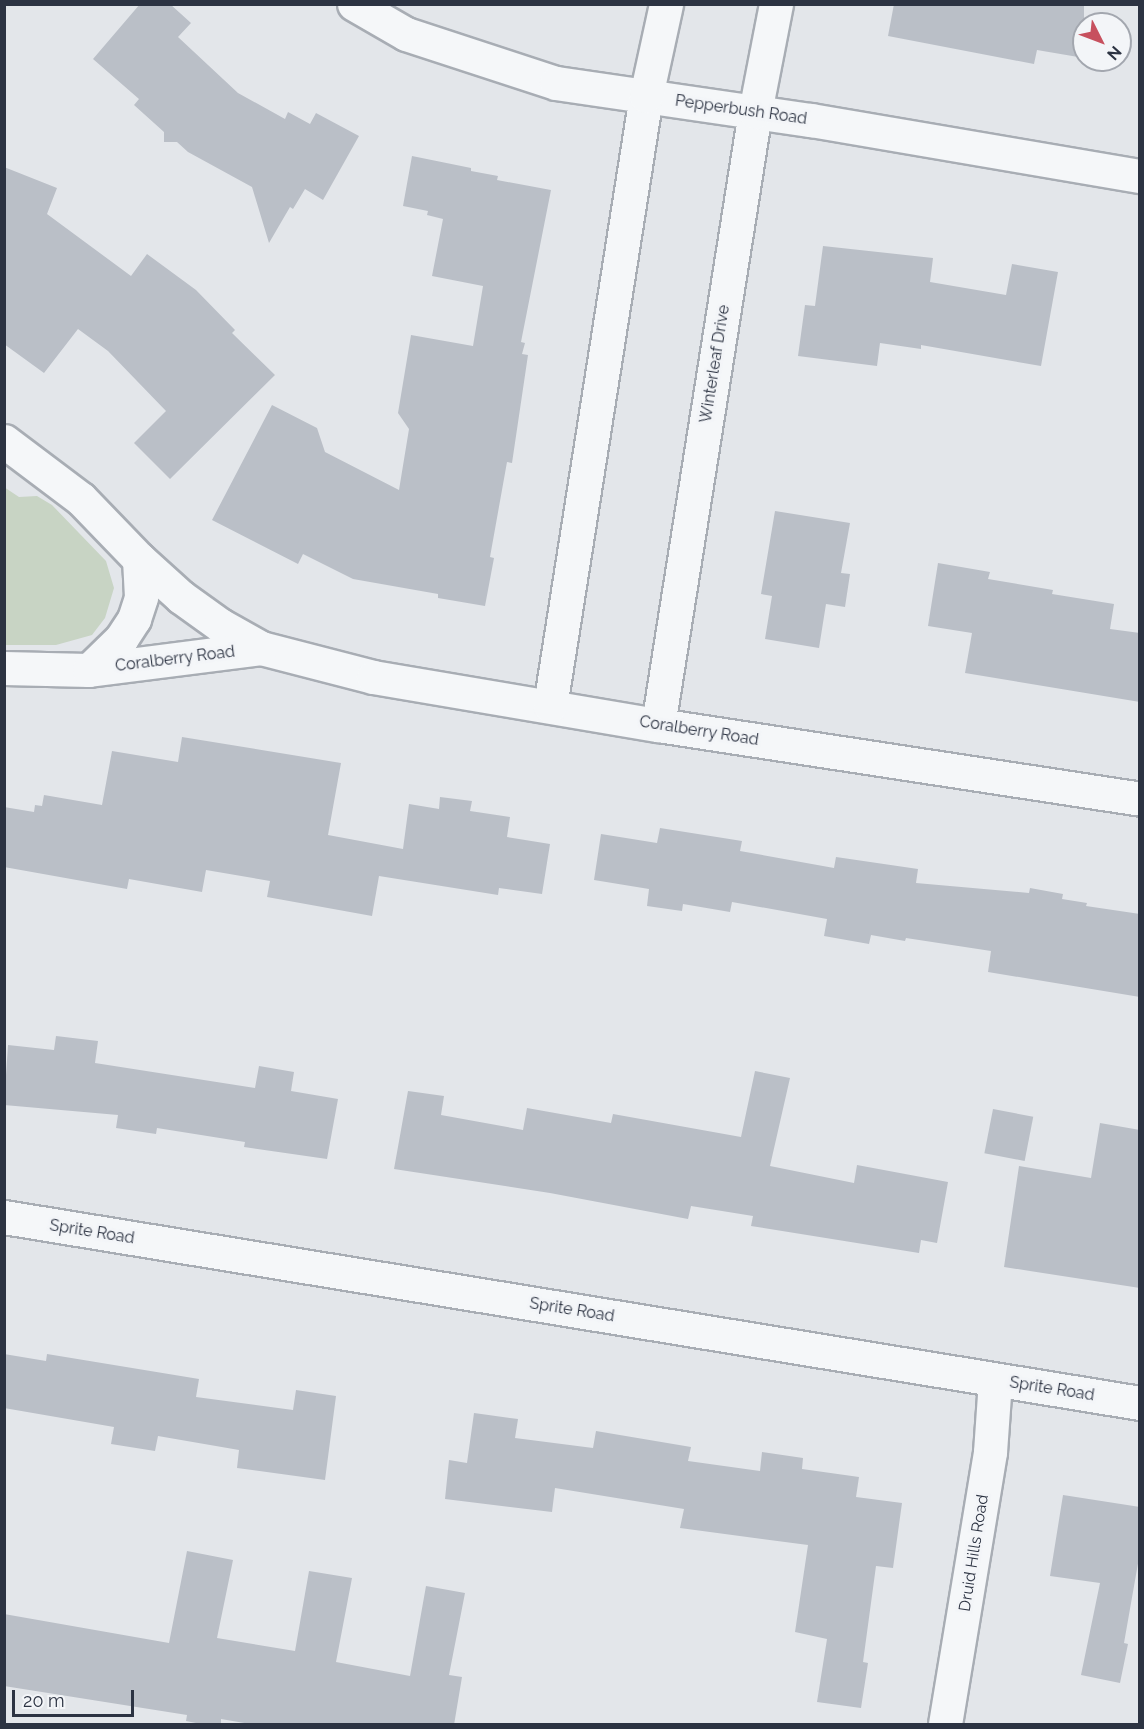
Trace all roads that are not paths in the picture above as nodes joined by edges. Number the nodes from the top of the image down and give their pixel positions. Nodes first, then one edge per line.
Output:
1 (354, 4) edge
2 (666, 4) edge
3 (776, 4) edge
4 (646, 96) junction
5 (755, 112) junction
6 (1140, 176) edge
7 (4, 441) edge
8 (139, 559) junction
9 (261, 648) junction
10 (4, 668) edge
11 (88, 670) junction
12 (550, 706) junction
13 (658, 725) junction
14 (1140, 799) edge
15 (4, 1217) edge
16 (995, 1380) junction
17 (1140, 1403) edge
18 (945, 1725) edge

1 - 4 street, Pepperbush Road
2 - 4 street
3 - 5 street, Winterleaf Drive
4 - 5 street, Pepperbush Road
4 - 12 street
5 - 6 street, Pepperbush Road
5 - 13 street, Winterleaf Drive
7 - 8 street, Coralberry Road
8 - 9 street, Coralberry Road
8 - 11 street, Coralberry Road
9 - 11 street, Coralberry Road
9 - 12 street, Coralberry Road
10 - 11 street, Coralberry Road
12 - 13 street, Coralberry Road
13 - 14 street, Coralberry Road
15 - 16 street, Sprite Road
16 - 17 street, Sprite Road
16 - 18 street, Druid Hills Road

